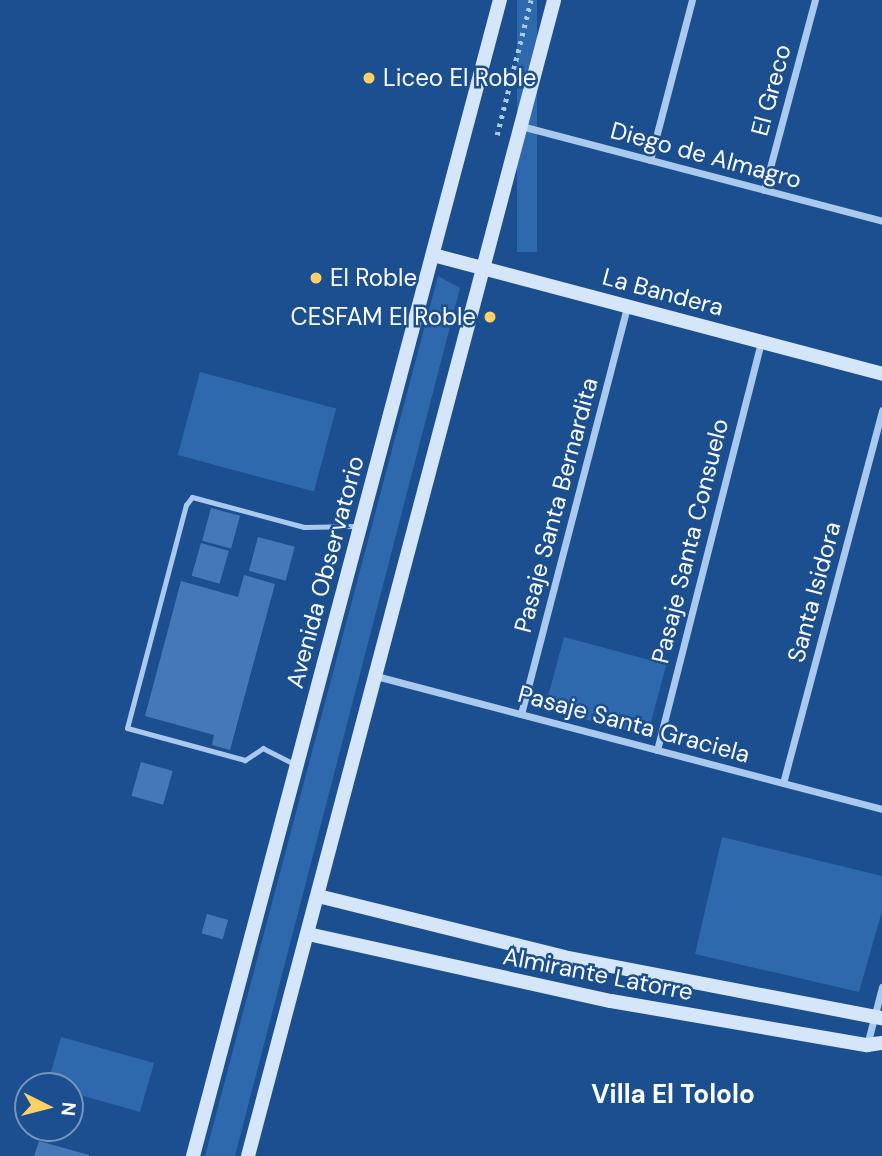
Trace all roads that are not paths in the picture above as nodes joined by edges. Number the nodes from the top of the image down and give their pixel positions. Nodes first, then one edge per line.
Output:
1 (500, 0) edge
2 (554, 0) edge
3 (692, 0) edge
4 (815, 0) edge
5 (520, 126) junction
6 (650, 160) junction
7 (764, 190) junction
8 (882, 210) edge
9 (881, 220) edge
10 (432, 255) junction
11 (482, 269) junction
12 (627, 307) junction
13 (761, 342) junction
14 (882, 374) edge
15 (882, 410) edge
16 (361, 526) junction
17 (376, 676) junction
18 (521, 714) junction
19 (657, 750) junction
20 (296, 765) junction
21 (783, 783) junction
22 (882, 809) edge
23 (318, 896) junction
24 (308, 934) junction
25 (882, 986) edge
26 (878, 1017) edge
27 (882, 1043) edge
28 (867, 1045) junction
29 (193, 1156) edge
30 (248, 1156) edge

1 - 10 main road, Avenida Observatorio
2 - 5 main road
3 - 6 street
4 - 7 street, El Greco
5 - 6 street, Diego de Almagro
5 - 11 main road
6 - 7 street, Diego de Almagro
7 - 9 street, Diego de Almagro
8 - 9 street
10 - 11 main road, La Bandera
10 - 16 main road, Avenida Observatorio
11 - 12 main road, La Bandera
11 - 17 main road
12 - 13 main road, La Bandera
12 - 18 street, Pasaje Santa Bernardita
13 - 14 main road, La Bandera
13 - 19 street, Pasaje Santa Consuelo
15 - 21 street, Santa Isidora
16 - 20 main road, Avenida Observatorio
16 - 20 lane
17 - 18 street, Pasaje Santa Graciela
17 - 23 main road
18 - 19 street, Pasaje Santa Graciela
19 - 21 street, Pasaje Santa Graciela
20 - 29 main road, Avenida Observatorio
21 - 22 street, Pasaje Santa Graciela
23 - 24 main road
23 - 26 main road, Almirante Latorre
24 - 28 main road, Almirante Latorre
24 - 30 main road
25 - 26 street
26 - 28 street
27 - 28 main road, Almirante Latorre

